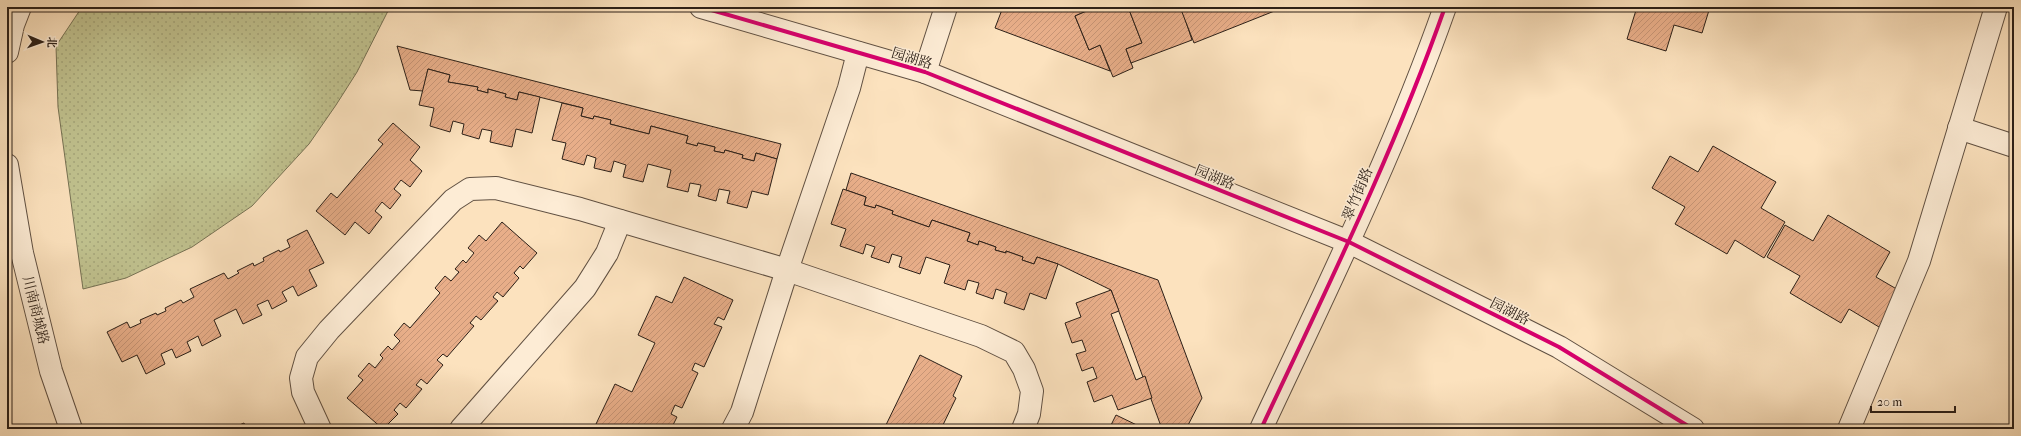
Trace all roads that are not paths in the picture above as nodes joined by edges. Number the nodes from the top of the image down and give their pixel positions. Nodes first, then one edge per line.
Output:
1 (20, 7) edge
2 (701, 7) edge
3 (946, 7) edge
4 (1444, 7) edge
5 (1996, 7) edge
6 (7, 52) edge
7 (858, 53) junction
8 (925, 72) junction
9 (1959, 128) junction
10 (2014, 146) edge
11 (7, 165) edge
12 (620, 221) junction
13 (1349, 242) junction
14 (787, 270) junction
15 (71, 429) edge
16 (320, 429) edge
17 (462, 429) edge
18 (733, 429) edge
19 (1023, 429) edge
20 (1261, 429) edge
21 (1693, 429) edge
22 (1849, 429) edge

1 - 6 street
2 - 7 street, 园湖路
3 - 8 street
4 - 13 street, 翠竹街路
5 - 9 street
7 - 8 street, 园湖路
7 - 14 street
8 - 13 street, 园湖路
9 - 10 street
9 - 22 street
11 - 15 street, 川南商城路
12 - 14 street
12 - 16 street
12 - 17 street
13 - 20 street, 翠竹街路
13 - 21 street, 园湖路
14 - 18 street
14 - 19 street

